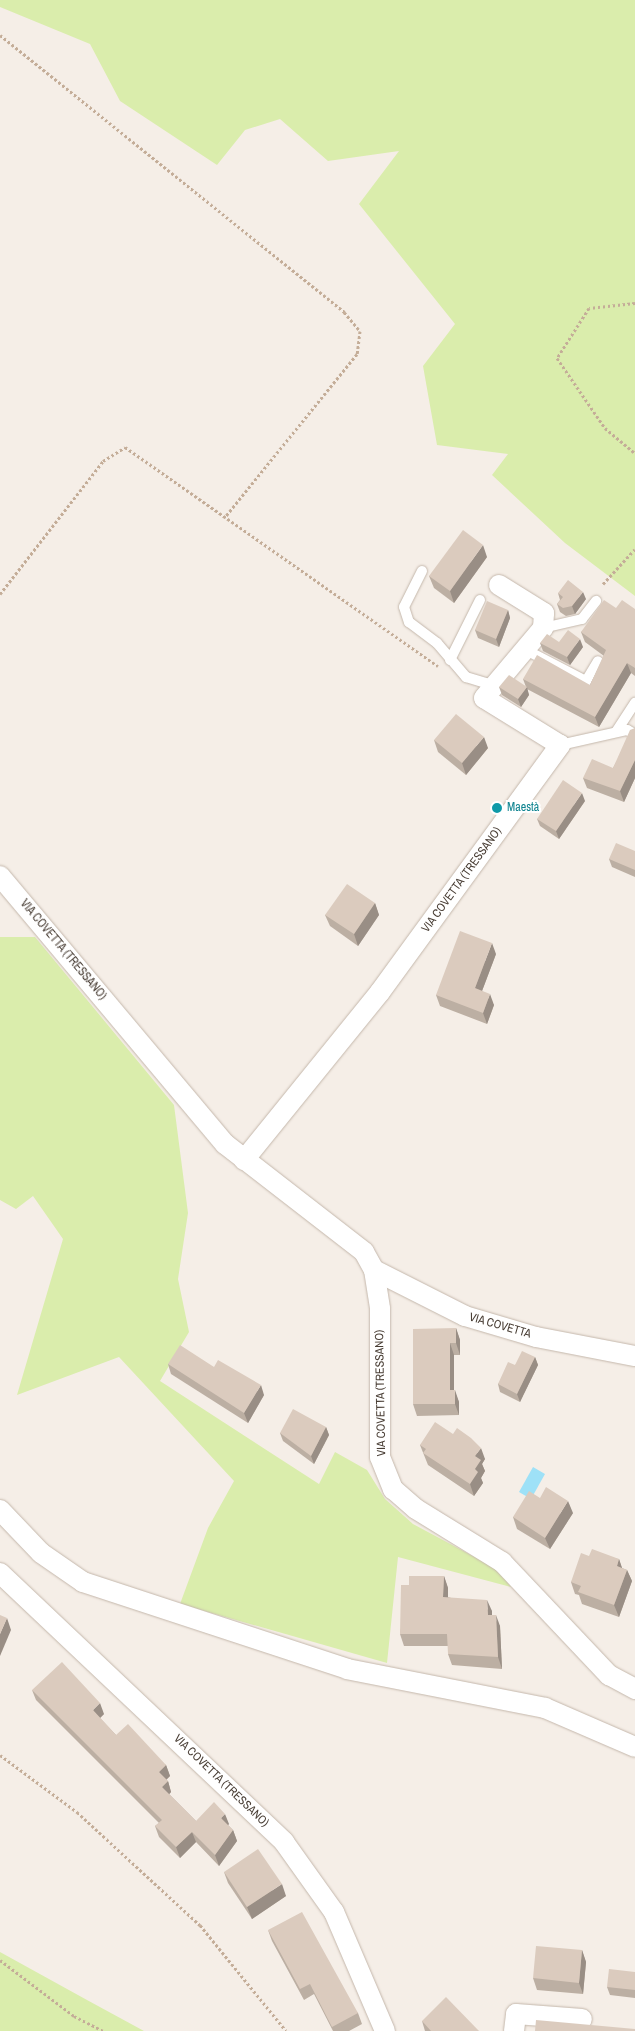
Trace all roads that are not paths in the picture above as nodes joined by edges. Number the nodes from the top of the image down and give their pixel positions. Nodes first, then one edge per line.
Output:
1 (422, 571) dead end
2 (500, 585) dead end
3 (480, 600) dead end
4 (596, 601) dead end
5 (543, 628) junction
6 (524, 649) junction
7 (450, 660) junction
8 (598, 661) dead end
9 (492, 685) junction
10 (635, 703) edge
11 (616, 732) junction
12 (635, 734) edge
13 (560, 745) junction
14 (0, 876) edge
15 (244, 1160) junction
16 (374, 1270) junction
17 (635, 1356) edge
18 (0, 1510) edge
19 (0, 1573) edge
20 (635, 1689) edge
21 (635, 1747) edge
22 (582, 2019) dead end
23 (385, 2031) edge
24 (514, 2031) edge

1 - 7 lane
2 - 5 street
3 - 7 lane
4 - 5 lane
5 - 6 street
6 - 8 lane
6 - 9 street
7 - 9 lane
9 - 13 street
10 - 11 lane
11 - 12 lane
11 - 13 lane
13 - 15 street, VIA COVETTA (TRESSANO)
14 - 15 street, VIA COVETTA (TRESSANO)
15 - 16 street, VIA COVETTA (TRESSANO)
16 - 17 street, VIA COVETTA
16 - 20 street, VIA COVETTA (TRESSANO)
18 - 21 street
19 - 23 street, VIA COVETTA (TRESSANO)
22 - 24 street

